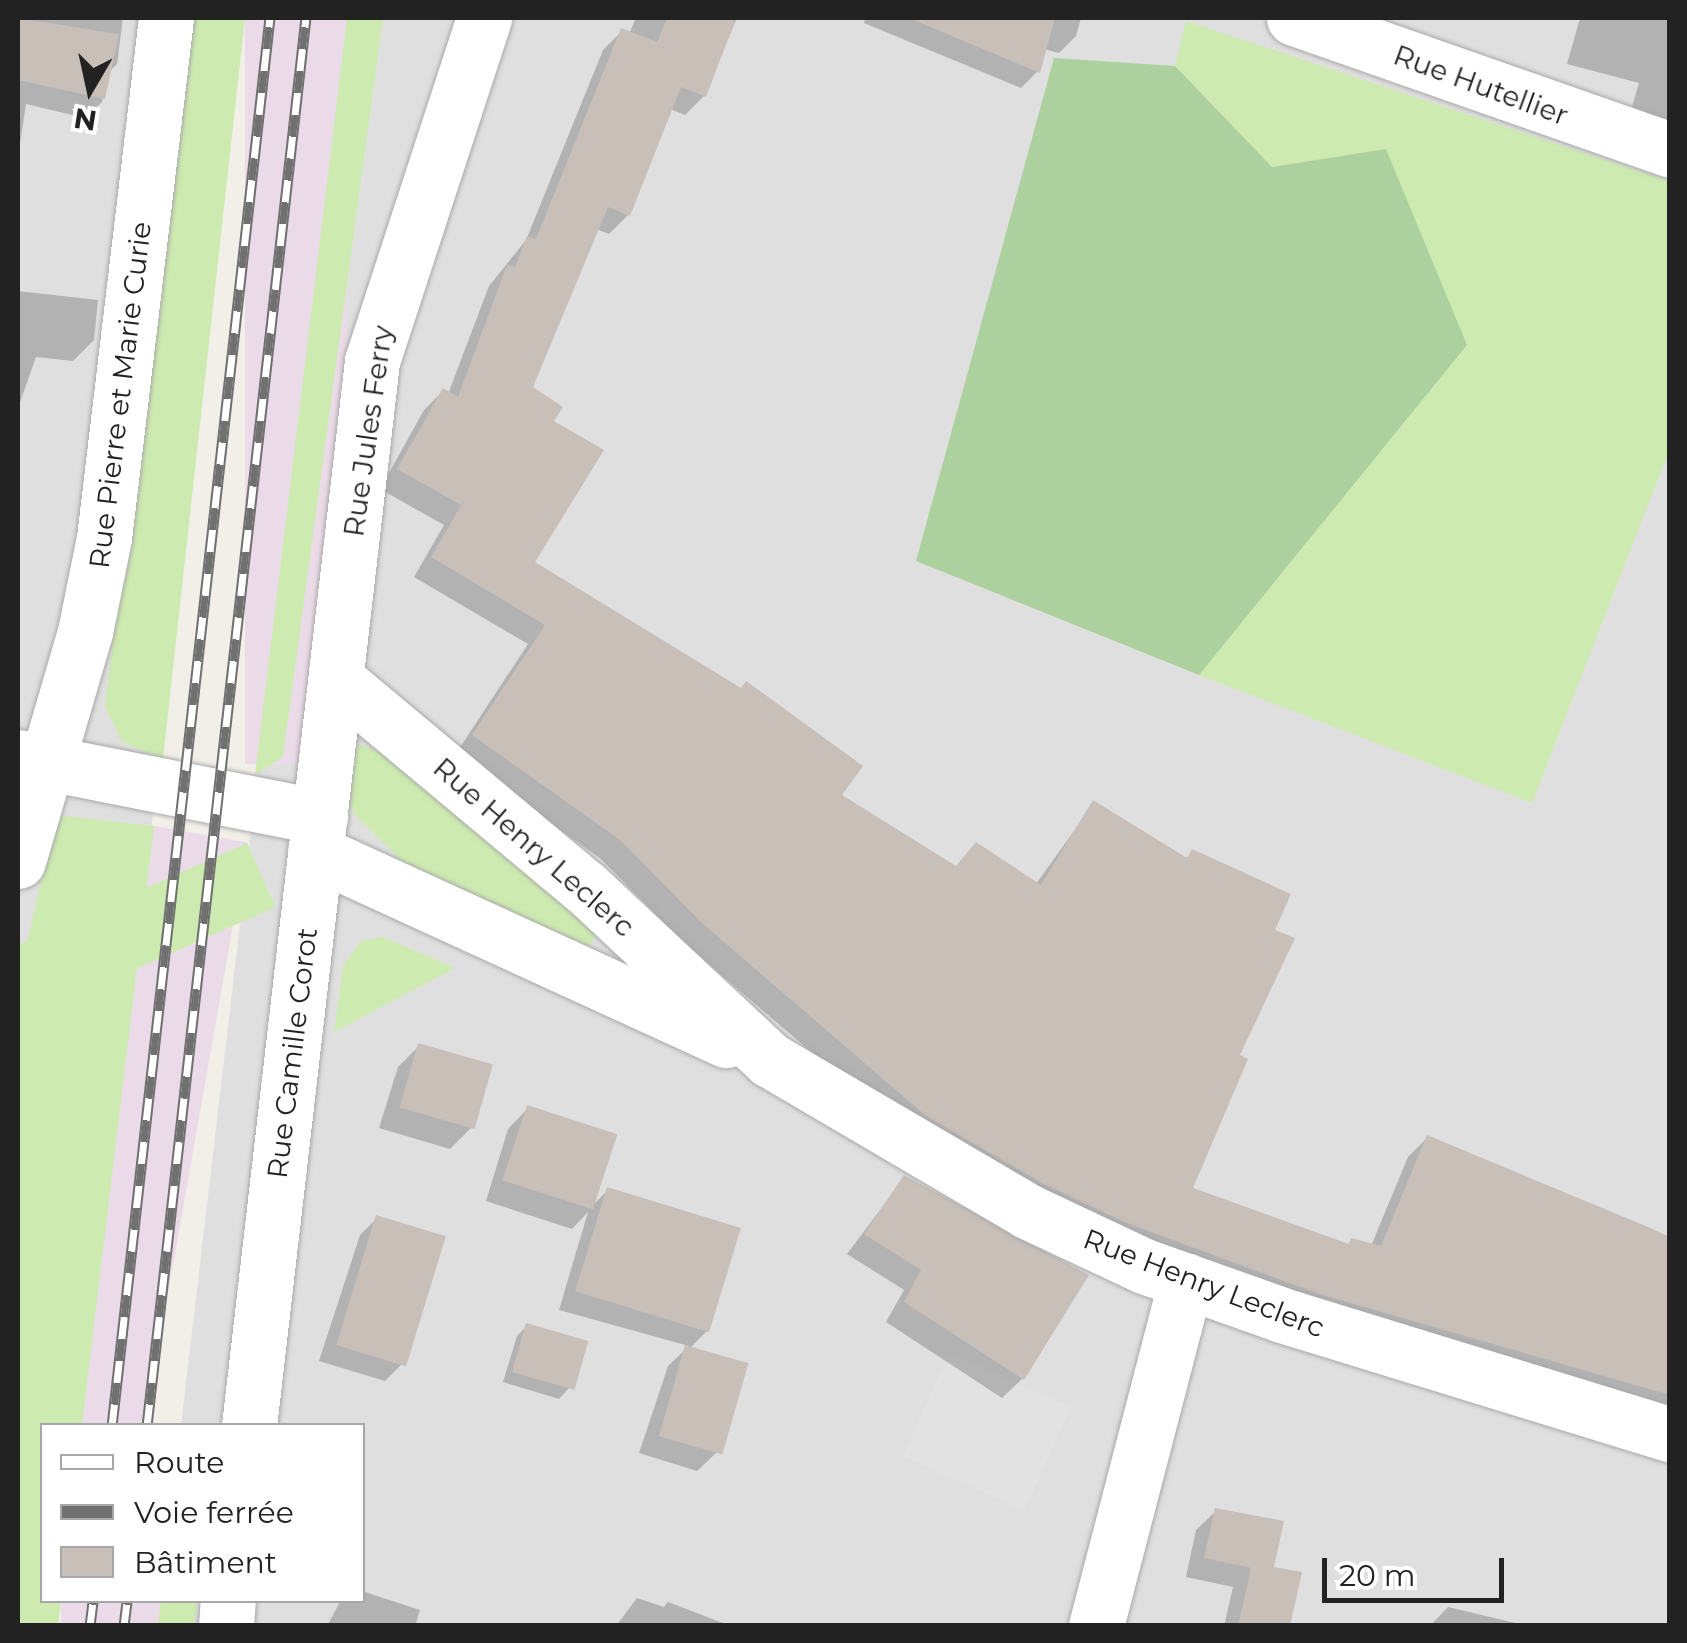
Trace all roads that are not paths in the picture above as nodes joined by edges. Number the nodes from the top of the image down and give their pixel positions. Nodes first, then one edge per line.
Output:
1 (166, 18) edge
2 (484, 18) edge
3 (1294, 18) edge
4 (1670, 150) edge
5 (336, 680) junction
6 (30, 761) edge
7 (318, 834) junction
8 (18, 860) edge
9 (770, 1060) junction
10 (1186, 1281) junction
11 (249, 1423) edge
12 (1670, 1434) edge
13 (1096, 1626) edge

1 - 6 street, Rue Pierre et Marie Curie
2 - 5 street, Rue Jules Ferry
3 - 4 street, Rue Hutellier
5 - 7 street, Rue Camille Corot
5 - 9 street, Rue Henry Leclerc
6 - 7 street, Rue Henry Leclerc
6 - 8 street, Rue Pierre et Marie Curie
7 - 9 street, Rue Henry Leclerc
7 - 11 street, Rue Camille Corot
9 - 10 street, Rue Henry Leclerc
10 - 12 street, Rue Henry Leclerc
10 - 13 street

